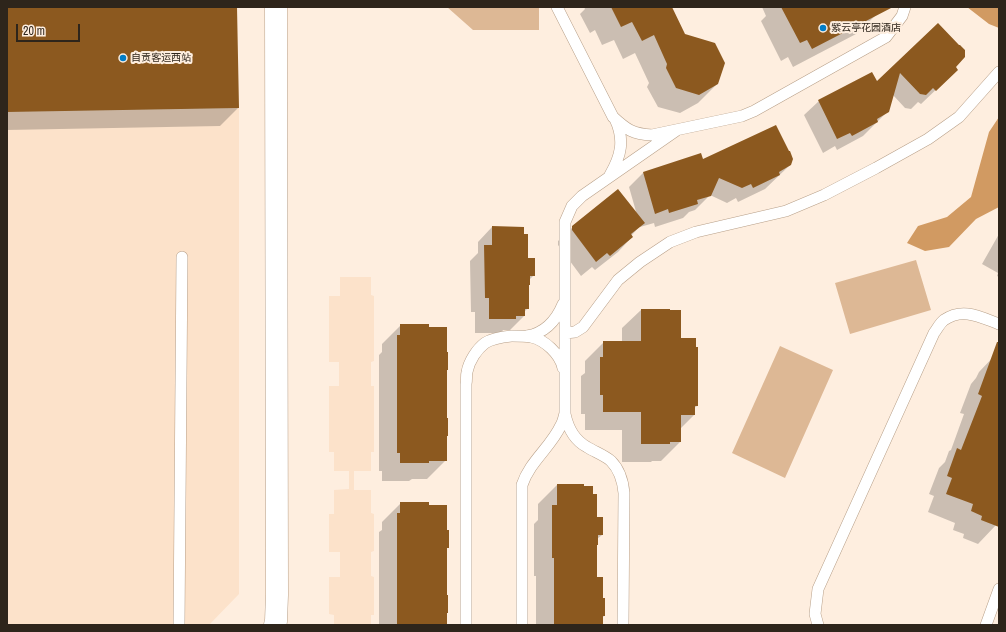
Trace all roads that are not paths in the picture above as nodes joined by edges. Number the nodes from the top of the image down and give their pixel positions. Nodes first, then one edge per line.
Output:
1 (276, 7) edge
2 (557, 7) edge
3 (905, 7) edge
4 (999, 72) edge
5 (613, 117) junction
6 (677, 130) junction
7 (607, 179) junction
8 (182, 257) dead end
9 (565, 296) junction
10 (999, 324) edge
11 (565, 333) junction
12 (524, 336) junction
13 (565, 377) junction
14 (565, 413) junction
15 (999, 589) edge
16 (179, 625) edge
17 (275, 625) edge
18 (466, 625) edge
19 (522, 625) edge
20 (623, 625) edge
21 (818, 625) edge
22 (986, 625) edge

1 - 17 street
2 - 5 lane
3 - 6 lane
4 - 11 lane
5 - 6 lane
5 - 7 lane
6 - 7 lane
7 - 9 lane
8 - 16 lane
9 - 11 lane
9 - 12 lane
10 - 21 lane
11 - 13 lane
12 - 13 lane
12 - 18 lane
13 - 14 lane
14 - 19 lane
14 - 20 lane
15 - 22 lane

